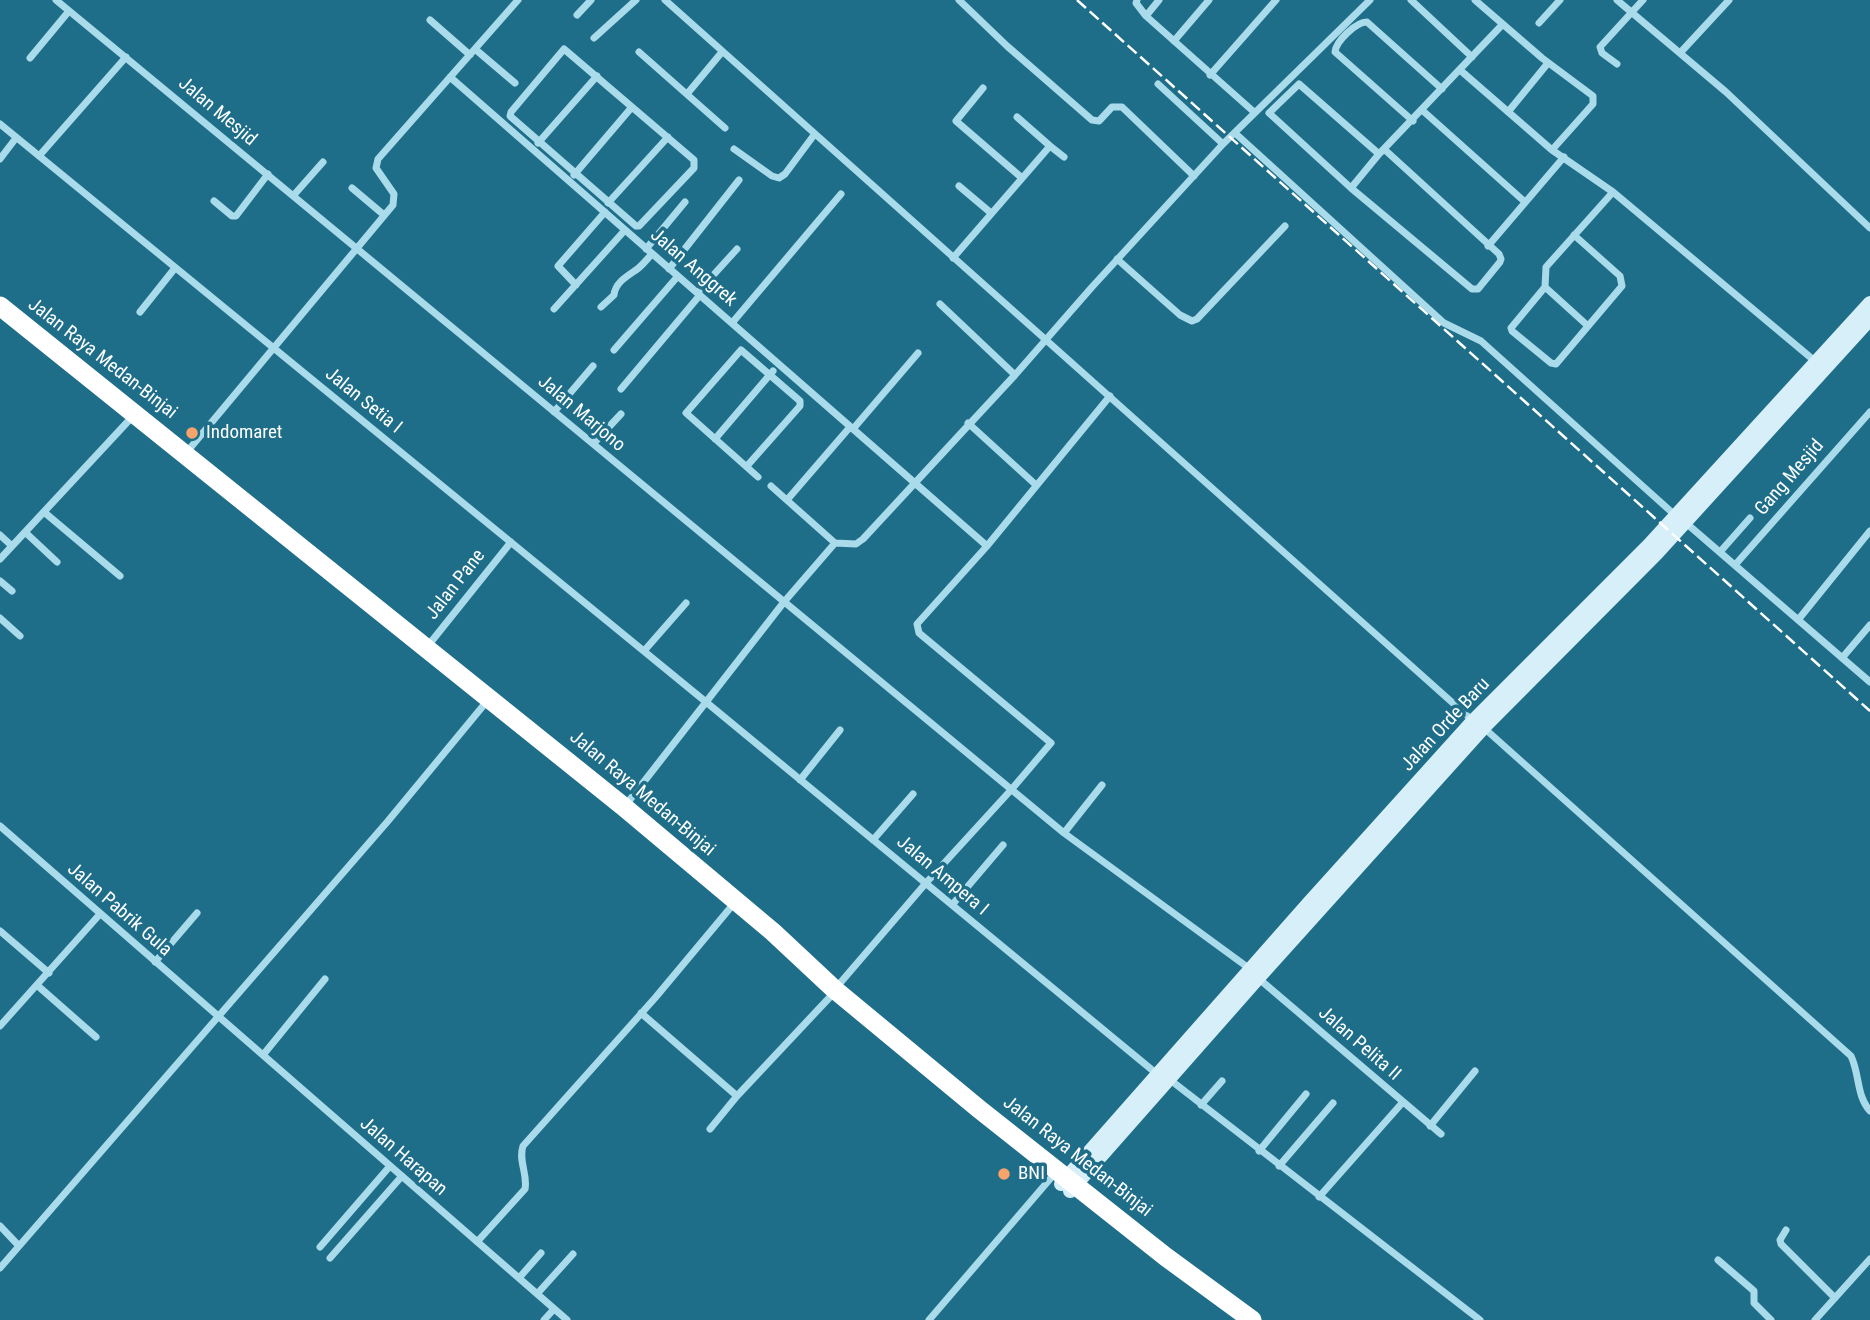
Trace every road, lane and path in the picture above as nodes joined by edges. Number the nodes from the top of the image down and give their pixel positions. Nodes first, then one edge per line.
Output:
1 (56, 0) edge
2 (517, 0) edge
3 (591, 0) edge
4 (636, 0) edge
5 (665, 0) edge
6 (959, 0) edge
7 (1137, 0) edge
8 (1159, 0) edge
9 (1209, 0) edge
10 (1276, 0) edge
11 (1370, 0) edge
12 (1411, 0) edge
13 (1475, 0) edge
14 (1560, 0) edge
15 (1617, 0) edge
16 (1643, 0) edge
17 (1729, 0) edge
18 (69, 11) junction
19 (1632, 12) junction
20 (577, 15) dead end
21 (1146, 16) junction
22 (430, 20) dead end
23 (1539, 23) dead end
24 (1502, 25) junction
25 (594, 38) dead end
26 (1174, 41) junction
27 (472, 52) junction
28 (639, 52) dead end
29 (722, 52) junction
30 (1680, 54) junction
31 (126, 57) junction
32 (1472, 57) junction
33 (30, 58) dead end
34 (1548, 63) junction
35 (1617, 64) dead end
36 (1460, 70) junction
37 (1210, 75) junction
38 (597, 76) junction
39 (450, 77) junction
40 (515, 83) dead end
41 (1158, 84) dead end
42 (983, 88) dead end
43 (1441, 89) junction
44 (687, 94) junction
45 (632, 107) junction
46 (1422, 110) junction
47 (1254, 112) junction
48 (1508, 113) junction
49 (1017, 117) dead end
50 (1412, 121) junction
51 (0, 124) edge
52 (725, 128) dead end
53 (1235, 133) junction
54 (814, 135) junction
55 (668, 137) junction
56 (16, 138) junction
57 (538, 143) junction
58 (1223, 144) junction
59 (1050, 146) junction
60 (734, 149) dead end
61 (1552, 150) junction
62 (1381, 152) junction
63 (39, 156) junction
64 (1064, 157) dead end
65 (1564, 157) junction
66 (0, 159) edge
67 (323, 162) dead end
68 (268, 174) junction
69 (575, 174) junction
70 (1194, 176) junction
71 (1023, 178) junction
72 (568, 180) junction
73 (739, 180) dead end
74 (959, 186) dead end
75 (352, 188) dead end
76 (1351, 188) junction
77 (1613, 192) junction
78 (841, 194) dead end
79 (293, 195) junction
80 (214, 201) dead end
81 (685, 202) dead end
82 (1525, 202) junction
83 (608, 203) junction
84 (605, 212) junction
85 (991, 213) junction
86 (384, 215) junction
87 (1868, 223) edge
88 (1285, 226) dead end
89 (625, 230) junction
90 (1574, 235) junction
91 (1488, 246) junction
92 (358, 249) junction
93 (737, 249) dead end
94 (649, 251) junction
95 (953, 258) junction
96 (1117, 259) junction
97 (175, 268) junction
98 (669, 269) junction
99 (678, 276) junction
100 (576, 285) junction
101 (1545, 287) junction
102 (698, 294) junction
103 (1870, 303) edge
104 (940, 304) dead end
105 (0, 306) edge
106 (601, 307) dead end
107 (554, 309) dead end
108 (140, 312) dead end
109 (0, 319) edge
110 (1870, 320) edge
111 (732, 323) junction
112 (1588, 326) junction
113 (1045, 340) junction
114 (275, 349) junction
115 (614, 350) dead end
116 (918, 353) dead end
117 (779, 365) junction
118 (593, 366) dead end
119 (1820, 366) junction
120 (771, 374) junction
121 (1015, 376) junction
122 (621, 389) dead end
123 (1111, 396) junction
124 (554, 412) junction
125 (1870, 412) edge
126 (621, 414) dead end
127 (132, 418) junction
128 (968, 424) junction
129 (851, 428) junction
130 (715, 439) junction
131 (593, 444) junction
132 (186, 454) junction
133 (747, 466) junction
134 (758, 477) dead end
135 (915, 483) junction
136 (1037, 485) junction
137 (771, 486) dead end
138 (787, 500) junction
139 (44, 512) junction
140 (1681, 519) junction
141 (1750, 519) dead end
142 (1870, 531) edge
143 (25, 532) junction
144 (0, 535) edge
145 (511, 542) junction
146 (835, 543) junction
147 (12, 546) junction
148 (987, 546) junction
149 (1720, 552) junction
150 (0, 559) edge
151 (57, 562) dead end
152 (1735, 565) junction
153 (120, 576) dead end
154 (0, 581) edge
155 (12, 592) dead end
156 (785, 602) junction
157 (686, 603) dead end
158 (0, 618) edge
159 (1798, 620) junction
160 (1870, 625) edge
161 (20, 636) dead end
162 (427, 648) junction
163 (644, 651) junction
164 (1842, 658) junction
165 (1870, 682) edge
166 (706, 702) junction
167 (483, 706) junction
168 (1478, 724) junction
169 (840, 730) dead end
170 (530, 738) junction
171 (800, 780) junction
172 (1102, 785) dead end
173 (1012, 790) junction
174 (913, 794) dead end
175 (624, 807) junction
176 (0, 826) edge
177 (1064, 833) junction
178 (873, 840) junction
179 (1003, 845) dead end
180 (926, 884) junction
181 (952, 905) junction
182 (731, 907) junction
183 (197, 913) dead end
184 (100, 914) junction
185 (0, 931) edge
186 (155, 962) junction
187 (49, 972) junction
188 (1254, 974) junction
189 (325, 979) dead end
190 (38, 986) junction
191 (832, 993) junction
192 (641, 1013) junction
193 (219, 1017) junction
194 (0, 1026) edge
195 (96, 1037) dead end
196 (263, 1055) junction
197 (1475, 1071) dead end
198 (1163, 1077) junction
199 (1222, 1081) dead end
200 (1306, 1094) dead end
201 (737, 1096) junction
202 (1403, 1102) junction
203 (1333, 1103) dead end
204 (1201, 1105) junction
205 (1870, 1111) edge
206 (1430, 1126) junction
207 (710, 1129) dead end
208 (1441, 1135) dead end
209 (1259, 1151) junction
210 (390, 1166) junction
211 (1279, 1166) junction
212 (402, 1176) junction
213 (1064, 1181) junction
214 (1319, 1197) junction
215 (0, 1226) edge
216 (1786, 1230) dead end
217 (477, 1242) junction
218 (19, 1246) junction
219 (320, 1247) dead end
220 (541, 1253) dead end
221 (573, 1254) dead end
222 (330, 1258) dead end
223 (1870, 1259) edge
224 (1718, 1260) dead end
225 (0, 1268) edge
226 (519, 1278) junction
227 (537, 1294) junction
228 (1835, 1298) junction
229 (554, 1309) junction
230 (544, 1320) edge
231 (567, 1320) edge
232 (929, 1320) edge
233 (1234, 1320) edge
234 (1252, 1320) edge
235 (1480, 1320) edge
236 (1772, 1320) edge
237 (1815, 1320) edge

1 - 18 street, Jalan Mesjid
2 - 27 street
3 - 20 street
4 - 25 street
5 - 29 street
6 - 70 street
7 - 21 street
8 - 21 street
9 - 26 street
10 - 37 street
11 - 47 street
12 - 32 street
13 - 24 street
14 - 23 street
15 - 19 street
16 - 19 street
17 - 30 street
18 - 31 street, Jalan Mesjid
18 - 33 street
19 - 30 street
19 - 35 street
21 - 26 street
22 - 27 street
24 - 32 street
24 - 34 street
26 - 37 street
27 - 39 street
27 - 40 street
28 - 44 street
29 - 44 street
29 - 54 street
30 - 87 street
31 - 63 street
31 - 68 street, Jalan Mesjid
32 - 36 street
34 - 48 street
34 - 61 street
36 - 43 street
36 - 48 street
37 - 47 street
38 - 45 street
38 - 57 street
38 - 57 street
39 - 72 street, Jalan Anggrek
39 - 86 street
41 - 58 street
42 - 71 street
43 - 46 street
43 - 50 street
44 - 52 street
45 - 55 street
45 - 69 street
46 - 50 street
46 - 82 street
47 - 53 street
48 - 61 street
49 - 59 street
50 - 62 street
51 - 56 street, Jalan Setia I
53 - 58 street
53 - 140 street
54 - 60 street
54 - 95 street
55 - 83 street
55 - 83 street
56 - 63 street, Jalan Setia I
56 - 66 street
57 - 69 street
58 - 70 street
59 - 64 street
59 - 71 street
61 - 65 street
62 - 76 street
62 - 76 street
62 - 91 street
63 - 97 street, Jalan Setia I
65 - 77 street
65 - 82 street
67 - 79 street
68 - 79 street, Jalan Mesjid
68 - 80 street
69 - 72 street
69 - 83 street
70 - 96 street
71 - 85 street
72 - 84 street, Jalan Anggrek
73 - 98 street
74 - 85 street
75 - 86 street
76 - 91 street
77 - 90 street
77 - 119 street
78 - 111 street
79 - 92 street, Jalan Mesjid
81 - 94 street
82 - 91 street
84 - 89 street, Jalan Anggrek
84 - 100 street
85 - 95 street
86 - 92 street
88 - 96 street
89 - 94 street, Jalan Anggrek
89 - 100 street
90 - 101 street
90 - 112 street
92 - 114 street
92 - 124 street, Jalan Marjono
93 - 102 street
94 - 98 street, Jalan Anggrek
94 - 106 street
95 - 113 street
96 - 113 street
97 - 108 street
97 - 114 street, Jalan Setia I
98 - 99 street, Jalan Anggrek
99 - 102 street, Jalan Anggrek
99 - 115 street
100 - 107 street
101 - 112 street
101 - 112 street
102 - 111 street, Jalan Anggrek
102 - 122 street
103 - 119 main road, Jalan Orde Baru
104 - 121 street
105 - 127 highway, Jalan Raya Medan-Binjai
109 - 127 highway, Jalan Raya Medan-Binjai
110 - 119 main road, Jalan Orde Baru
111 - 117 street, Jalan Anggrek
113 - 121 street
113 - 123 street
114 - 132 street
114 - 145 street, Jalan Setia I
116 - 129 street
117 - 120 street
117 - 129 street, Jalan Anggrek
118 - 124 street
119 - 140 main road, Jalan Orde Baru
120 - 130 street
120 - 130 street
120 - 133 street
121 - 128 street
123 - 136 street
123 - 168 street
124 - 131 street, Jalan Marjono
125 - 152 street, Gang Mesjid
126 - 131 street
127 - 132 highway, Jalan Raya Medan-Binjai
127 - 139 street
127 - 167 highway, Jalan Raya Medan-Binjai
128 - 135 street
128 - 136 street
129 - 135 street, Jalan Anggrek
129 - 138 street
130 - 133 street
131 - 156 street, Jalan Marjono
132 - 162 highway, Jalan Raya Medan-Binjai
133 - 134 street
135 - 146 street
135 - 148 street, Jalan Anggrek
136 - 148 street
137 - 138 street
138 - 146 street
139 - 143 street
139 - 153 street
140 - 149 street
140 - 168 main road, Jalan Orde Baru
141 - 149 street
142 - 159 street
143 - 147 street
143 - 151 street
144 - 147 street
145 - 162 street, Jalan Pane
145 - 163 street, Jalan Setia I
146 - 156 street
147 - 150 street
148 - 173 street
149 - 152 street
152 - 159 street
154 - 155 street
156 - 166 street
156 - 173 street, Jalan Marjono
157 - 163 street
158 - 161 street
159 - 164 street
160 - 164 street
162 - 170 highway, Jalan Raya Medan-Binjai
163 - 166 street, Jalan Setia I
164 - 165 street
166 - 171 street, Jalan Ampera I
166 - 175 street
167 - 170 highway, Jalan Raya Medan-Binjai
167 - 193 street
168 - 188 main road, Jalan Orde Baru
168 - 205 street
169 - 171 street
170 - 175 highway, Jalan Raya Medan-Binjai
170 - 182 highway, Jalan Raya Medan-Binjai
171 - 178 street, Jalan Ampera I
172 - 177 street
173 - 177 street, Jalan Pelita II
173 - 180 street
174 - 178 street
175 - 191 highway, Jalan Raya Medan-Binjai
176 - 184 street, Jalan Pabrik Gula
177 - 188 street, Jalan Pelita II
178 - 180 street, Jalan Ampera I
179 - 181 street
180 - 181 street, Jalan Ampera I
180 - 191 street
181 - 198 street, Jalan Ampera I
182 - 191 highway, Jalan Raya Medan-Binjai
182 - 192 street
183 - 186 street
184 - 186 street, Jalan Pabrik Gula
184 - 187 street
185 - 187 street
186 - 193 street, Jalan Pabrik Gula
187 - 190 street
188 - 198 main road, Jalan Orde Baru
188 - 202 street, Jalan Pelita II
189 - 196 street
190 - 194 street
190 - 195 street
191 - 201 street
191 - 213 highway, Jalan Raya Medan-Binjai
192 - 201 street
192 - 217 street
193 - 196 street, Jalan Harapan
193 - 218 street
196 - 210 street, Jalan Harapan
197 - 206 street
198 - 204 street, Jalan Ampera I
198 - 213 main road, Jalan Orde Baru
199 - 204 street
200 - 209 street
201 - 207 street
202 - 206 street, Jalan Pelita II
202 - 214 street
203 - 211 street
204 - 209 street, Jalan Ampera I
206 - 208 street, Jalan Pelita II
209 - 211 street, Jalan Ampera I
210 - 212 street, Jalan Harapan
210 - 219 street
211 - 214 street, Jalan Ampera I
212 - 217 street, Jalan Harapan
212 - 222 street
213 - 232 street
213 - 233 highway, Jalan Raya Medan-Binjai
213 - 234 highway, Jalan Raya Medan-Binjai
214 - 235 street, Jalan Ampera I
215 - 218 street
216 - 228 street
217 - 226 street, Jalan Harapan
218 - 225 street
220 - 226 street
221 - 227 street
223 - 228 street
224 - 236 street
226 - 227 street, Jalan Harapan
227 - 229 street, Jalan Harapan
228 - 237 street
229 - 230 street
229 - 231 street, Jalan Harapan

